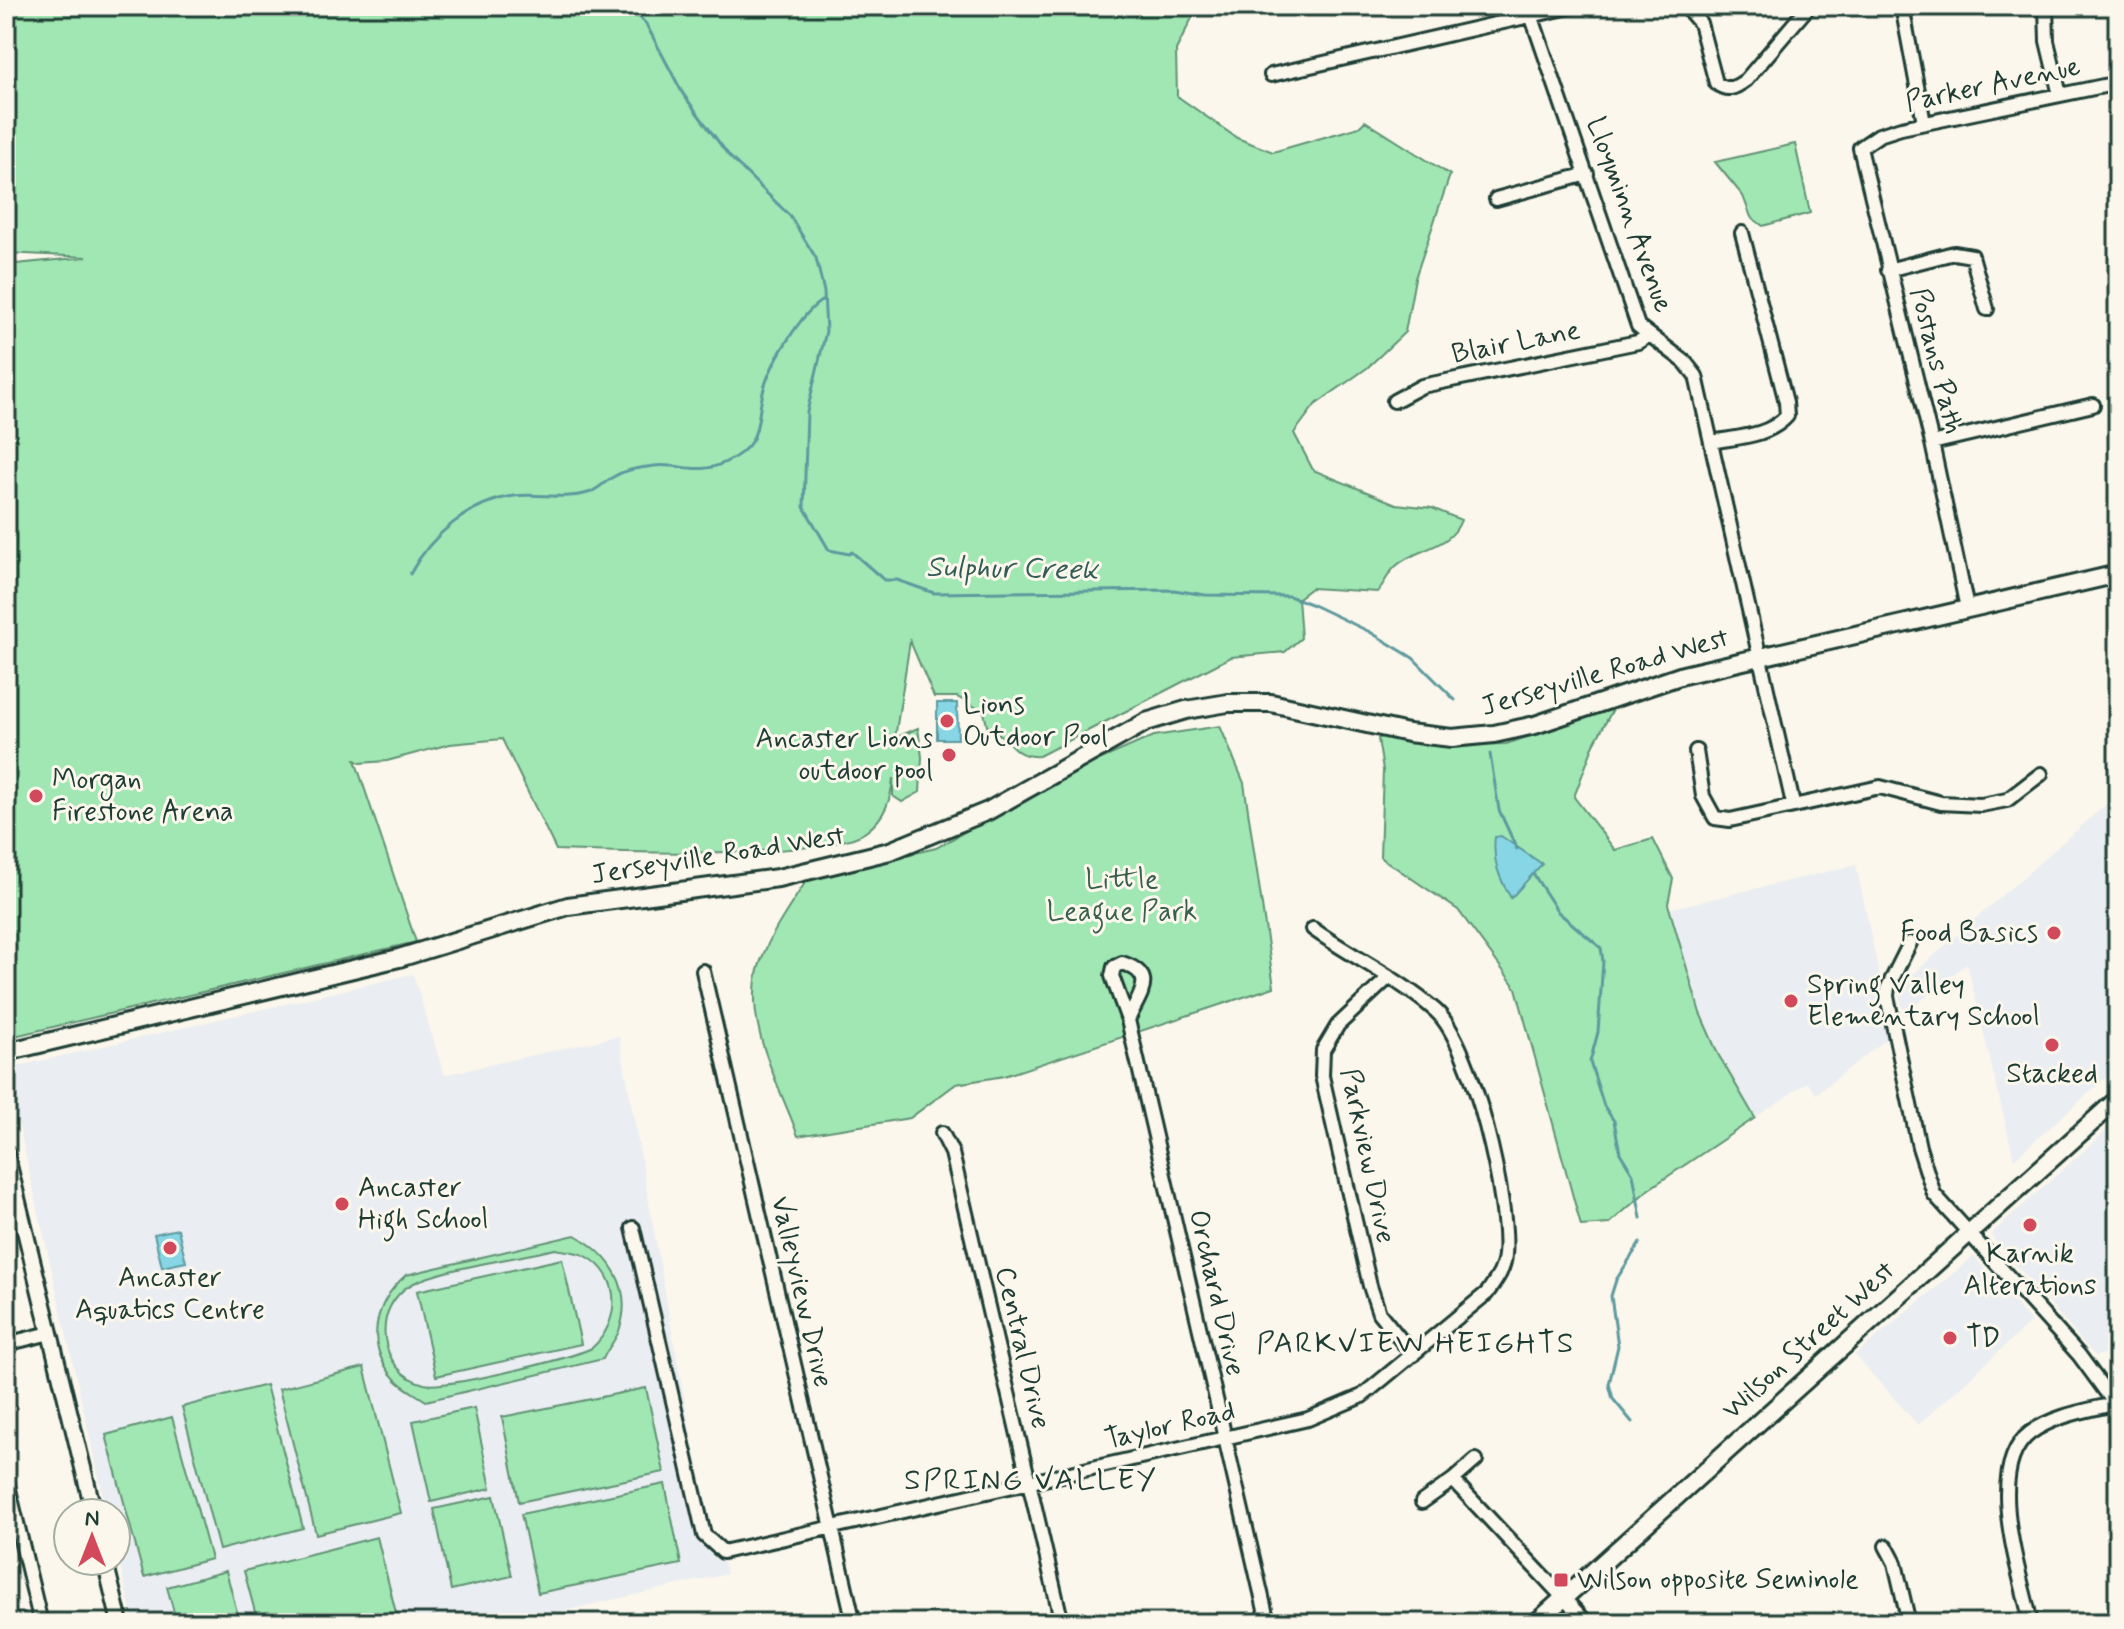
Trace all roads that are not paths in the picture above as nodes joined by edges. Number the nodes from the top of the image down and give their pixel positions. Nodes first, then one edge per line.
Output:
1 (1574, 6) edge
2 (1685, 6) edge
3 (1809, 6) edge
4 (1902, 6) edge
5 (2046, 6) edge
6 (1530, 11) edge
7 (1271, 75) dead end
8 (2118, 83) edge
9 (2060, 95) junction
10 (1924, 123) junction
11 (1879, 135) joint
12 (1587, 174) junction
13 (1496, 199) dead end
14 (1742, 233) dead end
15 (1888, 270) junction
16 (1987, 309) dead end
17 (1648, 336) junction
18 (1394, 401) dead end
19 (2093, 405) dead end
20 (1711, 442) junction
21 (1932, 443) junction
22 (2118, 574) edge
23 (1967, 608) junction
24 (1761, 657) junction
25 (1696, 751) dead end
26 (2041, 774) dead end
27 (1793, 804) junction
28 (1313, 929) dead end
29 (1910, 943) dead end
30 (703, 971) dead end
31 (1387, 979) junction
32 (1128, 1020) dead end
33 (6, 1052) edge
34 (2118, 1099) edge
35 (942, 1133) dead end
36 (6, 1153) edge
37 (633, 1228) dead end
38 (1968, 1235) junction
39 (50, 1333) junction
40 (6, 1344) edge
41 (1413, 1355) junction
42 (2116, 1404) edge
43 (1225, 1437) junction
44 (1476, 1460) dead end
45 (6, 1477) edge
46 (1453, 1480) junction
47 (1029, 1483) junction
48 (90, 1497) edge
49 (1422, 1502) dead end
50 (831, 1530) junction
51 (1886, 1546) dead end
52 (109, 1577) edge
53 (1562, 1600) junction
54 (41, 1623) edge
55 (120, 1623) edge
56 (854, 1623) edge
57 (1062, 1623) edge
58 (1268, 1623) edge
59 (1536, 1623) edge
60 (1586, 1623) edge
61 (1909, 1623) edge
62 (2031, 1623) edge

1 - 6 street
2 - 3 street
4 - 10 street
5 - 9 street
6 - 7 street
6 - 12 street, Lloyminn Avenue
8 - 9 street, Parker Avenue
9 - 10 street, Parker Avenue
10 - 11 street, Parker Avenue
11 - 15 street, Postans Path
12 - 13 street
12 - 17 street, Lloyminn Avenue
14 - 20 street
15 - 16 street
15 - 21 street, Postans Path
17 - 18 street, Blair Lane
17 - 20 street, Lloyminn Avenue
19 - 21 street
20 - 24 street, Lloyminn Avenue
21 - 23 street, Postans Path
22 - 23 main road, Jerseyville Road West
23 - 24 main road, Jerseyville Road West
24 - 27 street, Lloyminn Avenue
24 - 33 main road, Jerseyville Road West
25 - 27 street
26 - 27 street
28 - 31 street, Taylor Road
29 - 38 street
30 - 50 street, Valleyview Drive
31 - 41 street, Parkview Drive
31 - 41 street, Taylor Road
32 - 43 street, Orchard Drive
34 - 38 main road, Wilson Street West
35 - 47 street, Central Drive
36 - 39 street
37 - 50 street, Taylor Road
38 - 42 street
38 - 53 main road, Wilson Street West
39 - 40 street
39 - 48 street
41 - 43 street, Taylor Road
42 - 62 street
43 - 47 street, Taylor Road
43 - 58 street, Orchard Drive
44 - 46 street
45 - 54 street
46 - 49 street
46 - 53 street
47 - 50 street, Taylor Road
47 - 57 street, Central Drive
50 - 56 street, Valleyview Drive
51 - 61 street
52 - 55 street
53 - 59 main road, Wilson Street West
53 - 60 street

